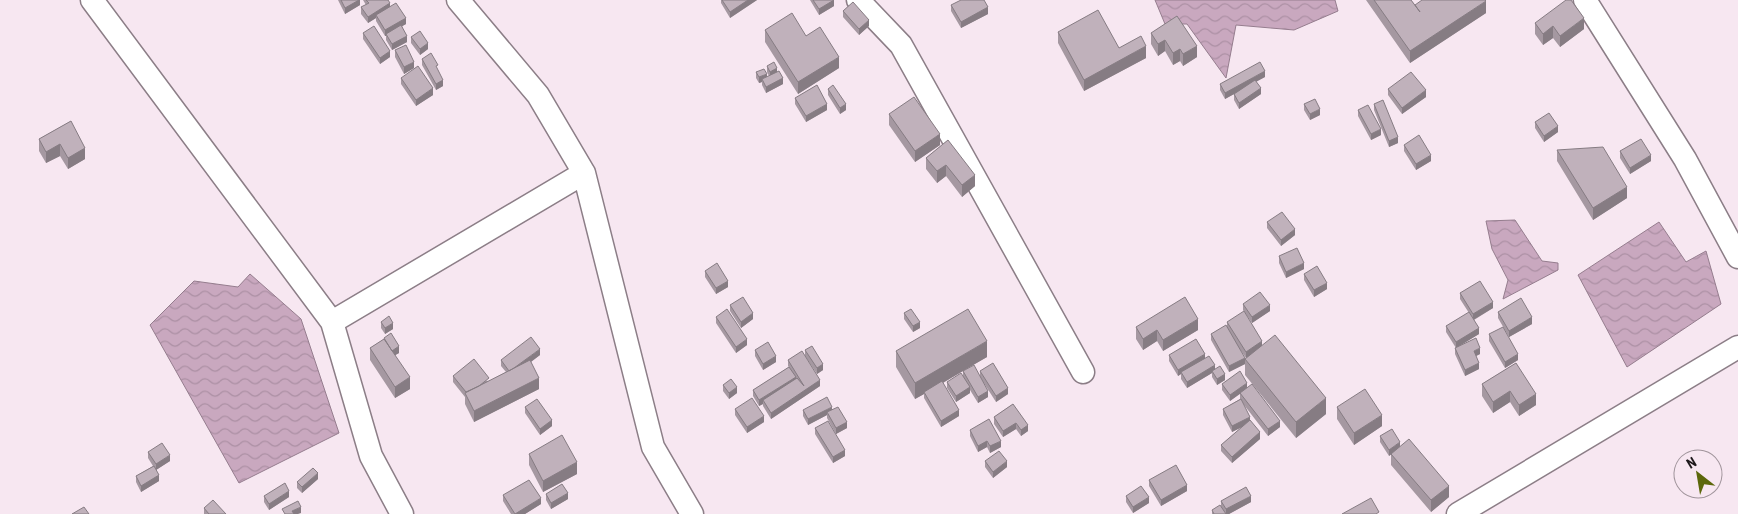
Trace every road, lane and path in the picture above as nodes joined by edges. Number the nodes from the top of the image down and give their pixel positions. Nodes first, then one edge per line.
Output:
1 (92, 0) edge
2 (458, 0) edge
3 (858, 0) edge
4 (1585, 0) edge
5 (584, 173) junction
6 (1738, 257) edge
7 (332, 322) junction
8 (1738, 348) edge
9 (1083, 372) dead end
10 (402, 514) edge
11 (692, 514) edge
12 (1458, 514) edge

1 - 7 street
2 - 5 street
3 - 9 street
4 - 6 street
5 - 7 street
5 - 11 street
7 - 10 street
8 - 12 street

